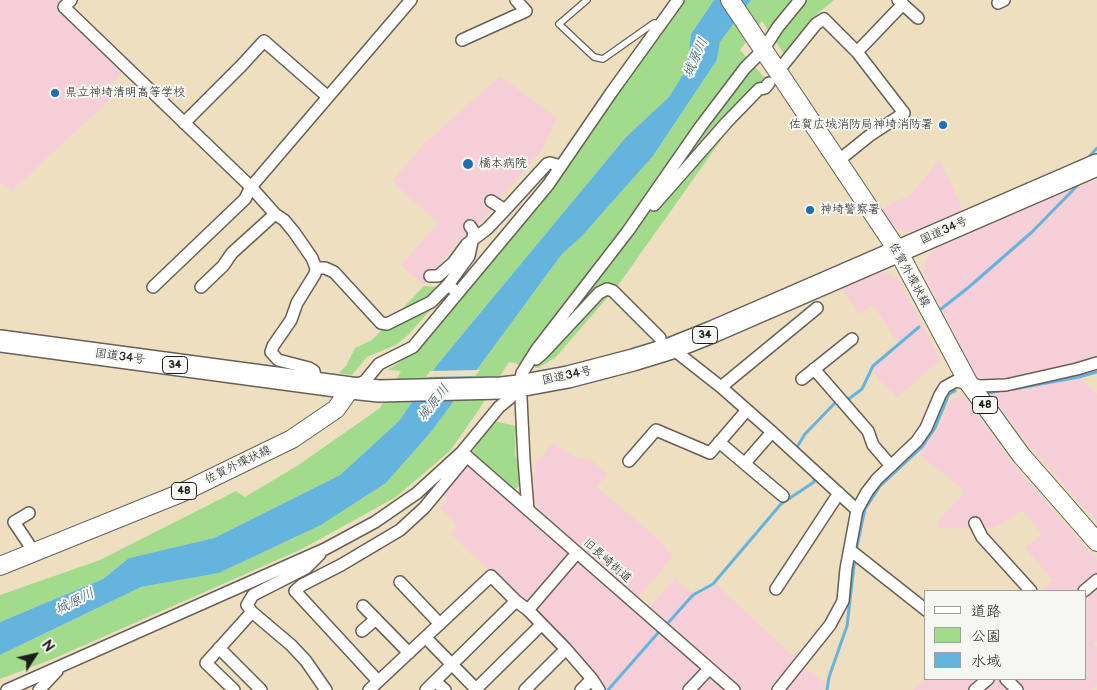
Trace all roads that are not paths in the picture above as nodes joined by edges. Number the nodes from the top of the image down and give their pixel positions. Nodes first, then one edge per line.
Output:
1 (71, 0) edge
2 (411, 0) edge
3 (516, 0) edge
4 (587, 0) edge
5 (678, 0) edge
6 (730, 0) edge
7 (800, 0) edge
8 (900, 2) edge
9 (918, 18) dead end
10 (662, 23) junction
11 (462, 40) dead end
12 (762, 48) junction
13 (857, 52) junction
14 (784, 65) dead end
15 (769, 83) dead end
16 (328, 97) junction
17 (184, 123) junction
18 (838, 161) junction
19 (1097, 165) edge
20 (561, 166) junction
21 (251, 188) junction
22 (491, 201) dead end
23 (505, 210) junction
24 (275, 214) junction
25 (470, 226) dead end
26 (628, 231) junction
27 (474, 239) junction
28 (898, 251) junction
29 (316, 268) junction
30 (430, 276) dead end
31 (153, 287) dead end
32 (201, 287) dead end
33 (453, 289) junction
34 (817, 308) dead end
35 (660, 338) dead end
36 (852, 339) dead end
37 (0, 341) edge
38 (679, 354) dead end
39 (1097, 363) edge
40 (814, 369) junction
41 (802, 379) dead end
42 (515, 381) junction
43 (968, 382) junction
44 (316, 384) junction
45 (720, 387) junction
46 (351, 388) junction
47 (746, 410) junction
48 (772, 432) junction
49 (719, 442) junction
50 (462, 452) junction
51 (629, 461) dead end
52 (745, 463) junction
53 (891, 466) junction
54 (839, 493) junction
55 (783, 496) dead end
56 (528, 510) junction
57 (857, 510) junction
58 (29, 513) dead end
59 (975, 524) dead end
60 (1097, 542) edge
61 (324, 549) junction
62 (34, 552) junction
63 (577, 553) junction
64 (854, 554) junction
65 (0, 566) edge
66 (1097, 580) edge
67 (400, 582) dead end
68 (776, 588) dead end
69 (1031, 590) edge
70 (1085, 590) edge
71 (516, 601) junction
72 (363, 606) dead end
73 (924, 608) edge
74 (528, 610) junction
75 (252, 612) junction
76 (376, 619) junction
77 (440, 624) junction
78 (541, 625) junction
79 (362, 631) dead end
80 (426, 638) junction
81 (220, 648) junction
82 (566, 649) junction
83 (408, 653) junction
84 (452, 664) junction
85 (61, 667) junction
86 (709, 669) junction
87 (592, 679) junction
88 (435, 680) junction
89 (987, 680) edge
90 (1007, 680) edge
91 (378, 681) junction
92 (258, 689) edge
93 (7, 690) edge
94 (39, 690) edge
95 (234, 690) edge
96 (326, 690) edge
97 (369, 690) edge
98 (426, 690) edge
99 (445, 690) edge
100 (477, 690) edge
101 (525, 690) edge
102 (581, 690) edge
103 (599, 690) edge
104 (689, 690) edge
105 (734, 690) edge
106 (778, 690) edge
107 (975, 690) edge
108 (1017, 690) edge

1 - 17 street
2 - 16 street
3 - 11 street
4 - 10 lane
5 - 10 street
6 - 12 main road, 佐賀外環状線 / 48
7 - 12 street
8 - 9 street
8 - 13 street
10 - 20 street
12 - 18 main road, 佐賀外環状線 / 48
12 - 26 street
13 - 14 street
13 - 18 street
15 - 26 street
16 - 17 street
16 - 21 street
17 - 21 street
18 - 28 main road, 佐賀外環状線 / 48
19 - 28 highway, 国道34号 / 34
20 - 23 street
20 - 33 street
21 - 24 street
21 - 31 street
22 - 23 street
23 - 27 street
24 - 29 street
24 - 32 street
25 - 27 street
26 - 42 street
27 - 30 street
27 - 33 street
28 - 42 highway, 国道34号 / 34
28 - 43 main road, 佐賀外環状線 / 48
29 - 33 street
29 - 44 street
33 - 46 street
34 - 45 street
35 - 42 street
36 - 40 street
37 - 44 highway, 国道34号 / 34
38 - 45 street
39 - 43 street
40 - 41 street
40 - 53 street
42 - 46 highway, 国道34号 / 34
42 - 50 street
42 - 56 street
43 - 53 street
43 - 60 main road, 佐賀外環状線 / 48
44 - 46 highway, 国道34号 / 34
45 - 47 street
46 - 62 main road, 佐賀外環状線 / 48
47 - 48 street
47 - 49 street
48 - 52 street
48 - 54 street
49 - 51 street
49 - 52 street
50 - 56 street, 旧長崎街道
50 - 61 street
50 - 91 street
52 - 55 street
53 - 57 street
54 - 57 street
54 - 68 street
56 - 63 street, 旧長崎街道
57 - 64 street
58 - 62 street
59 - 69 street
61 - 75 street
61 - 85 street
62 - 65 main road, 佐賀外環状線 / 48
63 - 74 street
63 - 86 street, 旧長崎街道
64 - 73 street
64 - 106 street
66 - 70 street
67 - 77 street
71 - 74 street
71 - 77 street
71 - 84 street
72 - 76 street
74 - 78 street
75 - 81 street
75 - 96 street
76 - 79 street
76 - 83 street
77 - 80 street
78 - 82 street
78 - 100 street
80 - 83 street
80 - 84 street
81 - 92 street
81 - 95 street
82 - 87 street
82 - 101 street
83 - 91 street
84 - 88 street
84 - 100 street
85 - 93 street
85 - 94 street
86 - 104 street
86 - 105 street, 旧長崎街道
87 - 102 street
87 - 103 street
88 - 98 street
88 - 99 street
89 - 107 street
90 - 108 street
91 - 97 street

